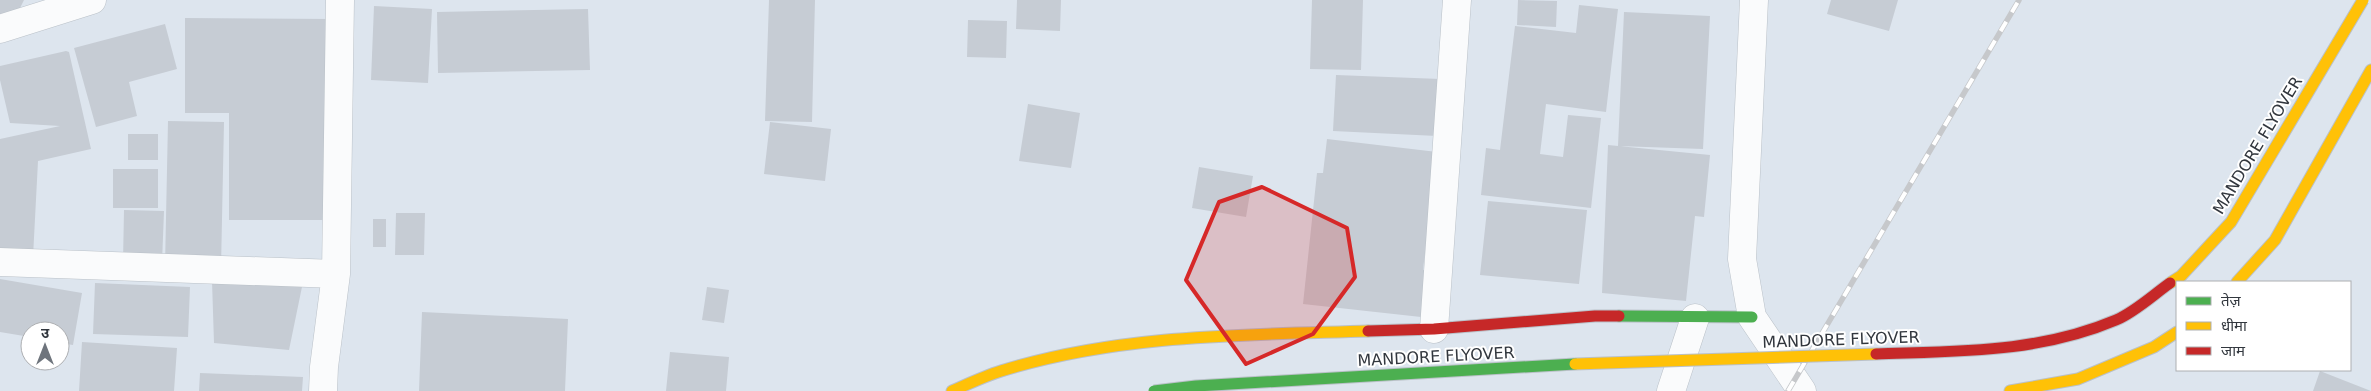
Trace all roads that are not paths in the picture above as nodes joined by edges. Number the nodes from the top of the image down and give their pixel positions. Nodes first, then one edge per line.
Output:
1 (92, 0) edge
2 (340, 0) edge
3 (1457, 0) edge
4 (1754, 0) edge
5 (2363, 0) edge
6 (0, 30) edge
7 (2371, 70) edge
8 (0, 262) edge
9 (336, 274) junction
10 (2238, 281) edge
11 (1752, 317) junction
12 (1695, 318) junction
13 (1434, 329) junction
14 (2176, 333) edge
15 (323, 391) edge
16 (952, 391) edge
17 (1154, 391) edge
18 (1671, 391) edge
19 (1802, 391) edge
20 (2010, 391) edge

1 - 6 street
2 - 9 street
3 - 13 street
4 - 11 street
5 - 17 main road, MANDORE FLYOVER, bridge
7 - 10 main road
8 - 9 street
9 - 15 street
11 - 12 main road
11 - 19 street
12 - 13 main road
12 - 18 street
13 - 16 main road
14 - 20 main road

